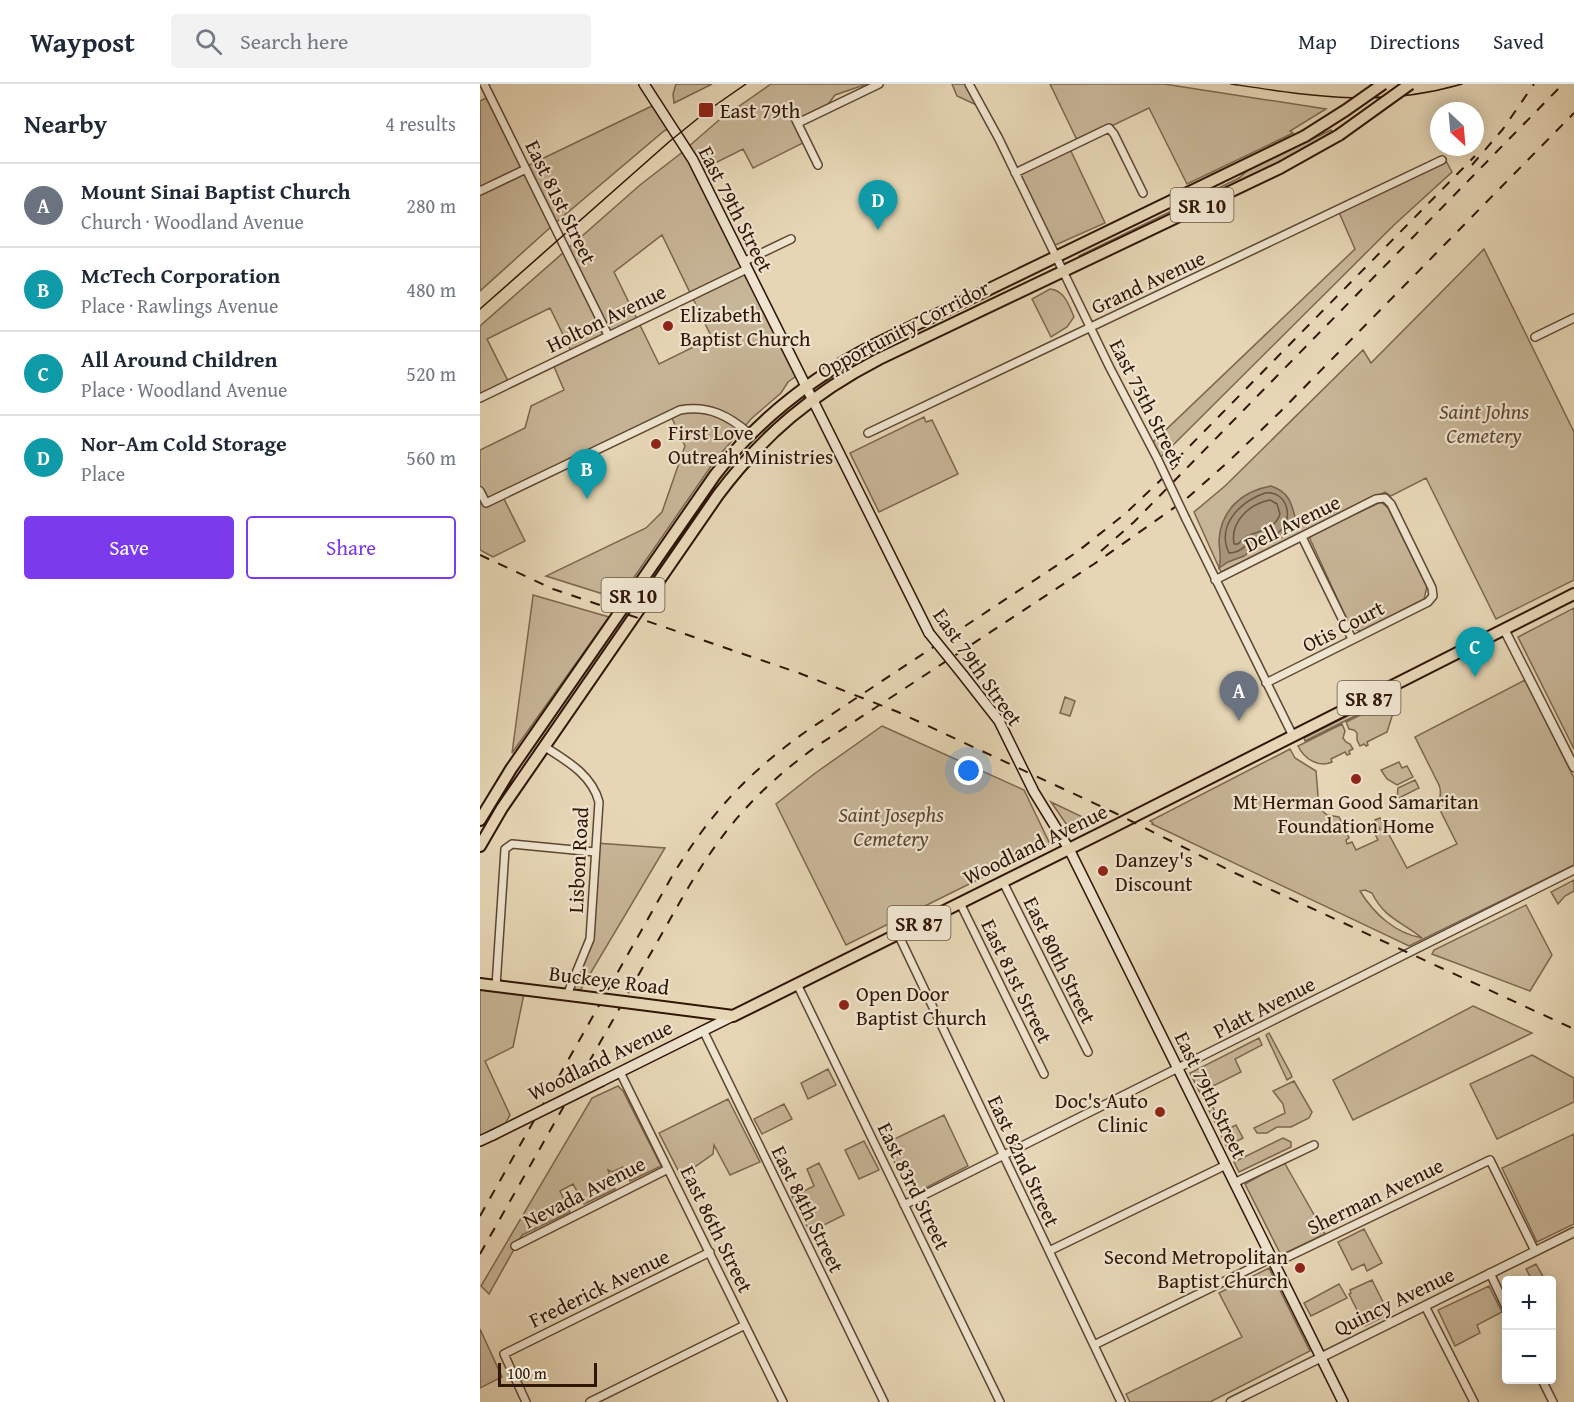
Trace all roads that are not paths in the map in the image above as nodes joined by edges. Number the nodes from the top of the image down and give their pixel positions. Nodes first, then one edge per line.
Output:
1 (484, 84) edge
2 (644, 84) edge
3 (879, 84) edge
4 (969, 84) edge
5 (1383, 84) edge
6 (1410, 84) edge
7 (793, 114) dead end
8 (798, 123) junction
9 (1442, 160) dead end
10 (818, 165) dead end
11 (526, 169) junction
12 (1015, 173) junction
13 (480, 191) edge
14 (1143, 193) dead end
15 (791, 239) dead end
16 (1056, 257) junction
17 (745, 266) junction
18 (1062, 270) junction
19 (1574, 318) edge
20 (1090, 327) junction
21 (608, 335) junction
22 (1535, 337) dead end
23 (805, 386) junction
24 (480, 398) edge
25 (812, 399) junction
26 (868, 433) dead end
27 (750, 434) junction
28 (480, 491) edge
29 (1302, 537) junction
30 (1215, 580) junction
31 (1574, 594) edge
32 (1433, 596) joint
33 (1504, 629) junction
34 (1352, 639) junction
35 (1266, 683) junction
36 (1293, 736) junction
37 (545, 747) junction
38 (1574, 767) edge
39 (480, 820) edge
40 (480, 846) edge
41 (1069, 849) junction
42 (595, 852) junction
43 (1574, 870) edge
44 (1003, 882) junction
45 (960, 903) junction
46 (898, 934) junction
47 (480, 984) edge
48 (797, 984) junction
49 (496, 986) junction
50 (572, 995) junction
51 (733, 1016) junction
52 (703, 1030) junction
53 (1088, 1052) dead end
54 (1178, 1069) junction
55 (620, 1072) junction
56 (1044, 1074) dead end
57 (480, 1141) edge
58 (1314, 1145) dead end
59 (1003, 1156) junction
60 (1226, 1165) junction
61 (668, 1169) junction
62 (1234, 1183) junction
63 (904, 1205) junction
64 (1574, 1232) edge
65 (515, 1246) dead end
66 (1049, 1251) junction
67 (1535, 1251) junction
68 (710, 1252) junction
69 (1274, 1260) junction
70 (1490, 1273) junction
71 (1502, 1298) edge
72 (1425, 1306) junction
73 (746, 1325) junction
74 (1094, 1345) junction
75 (1321, 1357) junction
76 (1544, 1384) edge
77 (526, 1402) edge
78 (590, 1402) edge
79 (783, 1402) edge
80 (884, 1402) edge
81 (1000, 1402) edge
82 (1121, 1402) edge
83 (1231, 1402) edge
84 (1343, 1402) edge
85 (1474, 1402) edge
86 (1553, 1402) edge

1 - 11 street, East 81st Street
2 - 17 main road, East 79th Street
3 - 8 street
4 - 12 street, East 75th Street
5 - 16 main road, Opportunity Corridor / SR 10, bridge
6 - 18 main road, Opportunity Corridor / SR 10, bridge
7 - 8 street
8 - 10 street
9 - 20 street, Grand Avenue
11 - 13 street
11 - 21 street, East 81st Street
12 - 14 street
12 - 16 street, East 75th Street
15 - 17 street, Holton Avenue
16 - 18 street, East 75th Street
16 - 23 main road, Opportunity Corridor / SR 10
17 - 21 street, Holton Avenue
17 - 23 main road, East 79th Street
18 - 20 street, East 75th Street
18 - 25 main road, Opportunity Corridor / SR 10
19 - 22 street
20 - 26 street, Grand Avenue
20 - 30 street, East 75th Street, bridge
21 - 24 street, Holton Avenue
23 - 25 main road, East 79th Street
23 - 27 main road, Opportunity Corridor / SR 10
25 - 37 main road, Opportunity Corridor / SR 10
25 - 41 main road, East 79th Street, bridge
27 - 28 street
27 - 39 main road, Opportunity Corridor / SR 10
29 - 30 street, Dell Avenue
29 - 32 street, Dell Avenue
29 - 34 street
30 - 35 street, East 75th Street
31 - 33 main road, Woodland Avenue / SR 87
32 - 34 street, Otis Court
33 - 36 main road, Woodland Avenue / SR 87
33 - 38 street
34 - 35 street, Otis Court
35 - 36 street, East 75th Street
36 - 41 main road, Woodland Avenue / SR 87
37 - 40 main road, Opportunity Corridor / SR 10
37 - 42 street, Lisbon Road
41 - 44 main road, Woodland Avenue / SR 87
41 - 54 main road, East 79th Street
42 - 49 street
42 - 50 street, Lisbon Road
43 - 54 street, Platt Avenue
44 - 45 main road, Woodland Avenue / SR 87
44 - 53 street, East 80th Street
45 - 46 main road, Woodland Avenue / SR 87
45 - 56 street, East 81st Street
46 - 48 main road, Woodland Avenue / SR 87
46 - 59 street, East 82nd Street
47 - 49 main road, Buckeye Road
48 - 51 main road, Woodland Avenue / SR 87
48 - 63 street, East 83rd Street
49 - 50 main road, Buckeye Road
50 - 51 main road, Buckeye Road, bridge
51 - 52 main road, Woodland Avenue
52 - 55 main road, Woodland Avenue
52 - 80 street, East 84th Street
54 - 59 street, Platt Avenue
54 - 60 main road, East 79th Street
55 - 57 main road, Woodland Avenue, bridge
55 - 61 street, East 86th Street
58 - 62 street
59 - 63 street, Platt Avenue
59 - 66 street, East 82nd Street
60 - 62 main road, East 79th Street
60 - 66 street
61 - 65 street, Nevada Avenue
61 - 68 street, East 86th Street
62 - 69 main road, East 79th Street
63 - 81 street, East 83rd Street
64 - 67 street, Quincy Avenue
66 - 74 street, East 82nd Street
67 - 69 street, Sherman Avenue
67 - 70 street, Quincy Avenue
68 - 73 street, East 86th Street
68 - 77 street, Frederick Avenue
69 - 74 street, Sherman Avenue
69 - 75 main road, East 79th Street
70 - 71 street
70 - 72 street, Quincy Avenue
72 - 75 street, Quincy Avenue
72 - 85 street
73 - 78 street
73 - 79 street, East 86th Street
74 - 82 street, East 82nd Street
75 - 83 street, Quincy Avenue
75 - 84 main road, East 79th Street
76 - 86 street

